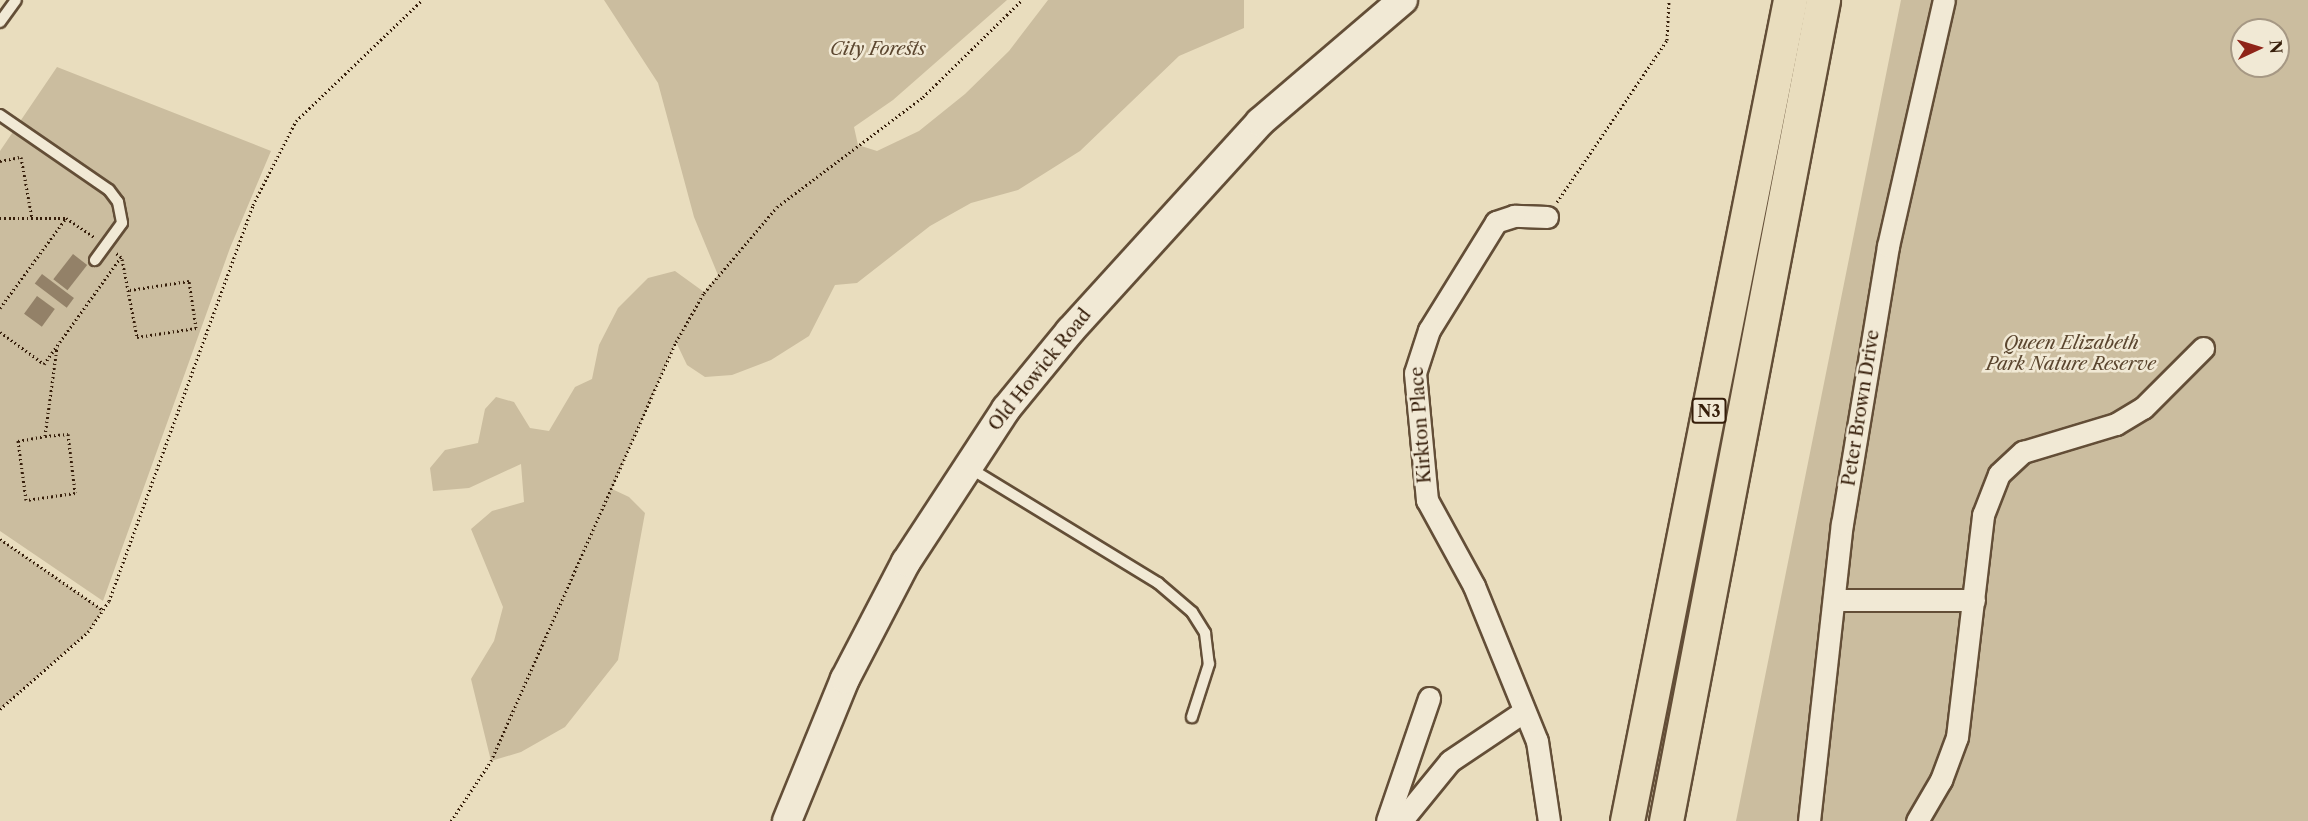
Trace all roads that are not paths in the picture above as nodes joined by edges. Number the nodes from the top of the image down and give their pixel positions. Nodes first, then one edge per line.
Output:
1 (16, 0) edge
2 (1402, 0) edge
3 (1790, 0) edge
4 (1823, 0) edge
5 (1944, 0) edge
6 (0, 22) edge
7 (0, 115) edge
8 (1547, 217) road end
9 (95, 260) dead end
10 (2202, 348) dead end
11 (965, 466) junction
12 (1835, 600) junction
13 (1974, 600) junction
14 (1429, 698) dead end
15 (1523, 712) junction
16 (1192, 717) dead end
17 (787, 821) edge
18 (1387, 821) edge
19 (1401, 821) edge
20 (1549, 821) edge
21 (1627, 821) edge
22 (1666, 821) edge
23 (1809, 821) edge
24 (1917, 821) edge

1 - 6 lane
2 - 11 main road, Old Howick Road
3 - 21 highway, N3
4 - 22 highway, N3
5 - 12 street, Peter Brown Drive
7 - 9 lane
8 - 15 street, Kirkton Place
10 - 13 street
11 - 16 lane
11 - 17 main road, Old Howick Road
12 - 13 street
12 - 23 street, Peter Brown Drive
13 - 24 street
14 - 18 street
15 - 19 street
15 - 20 street, Kirkton Place

